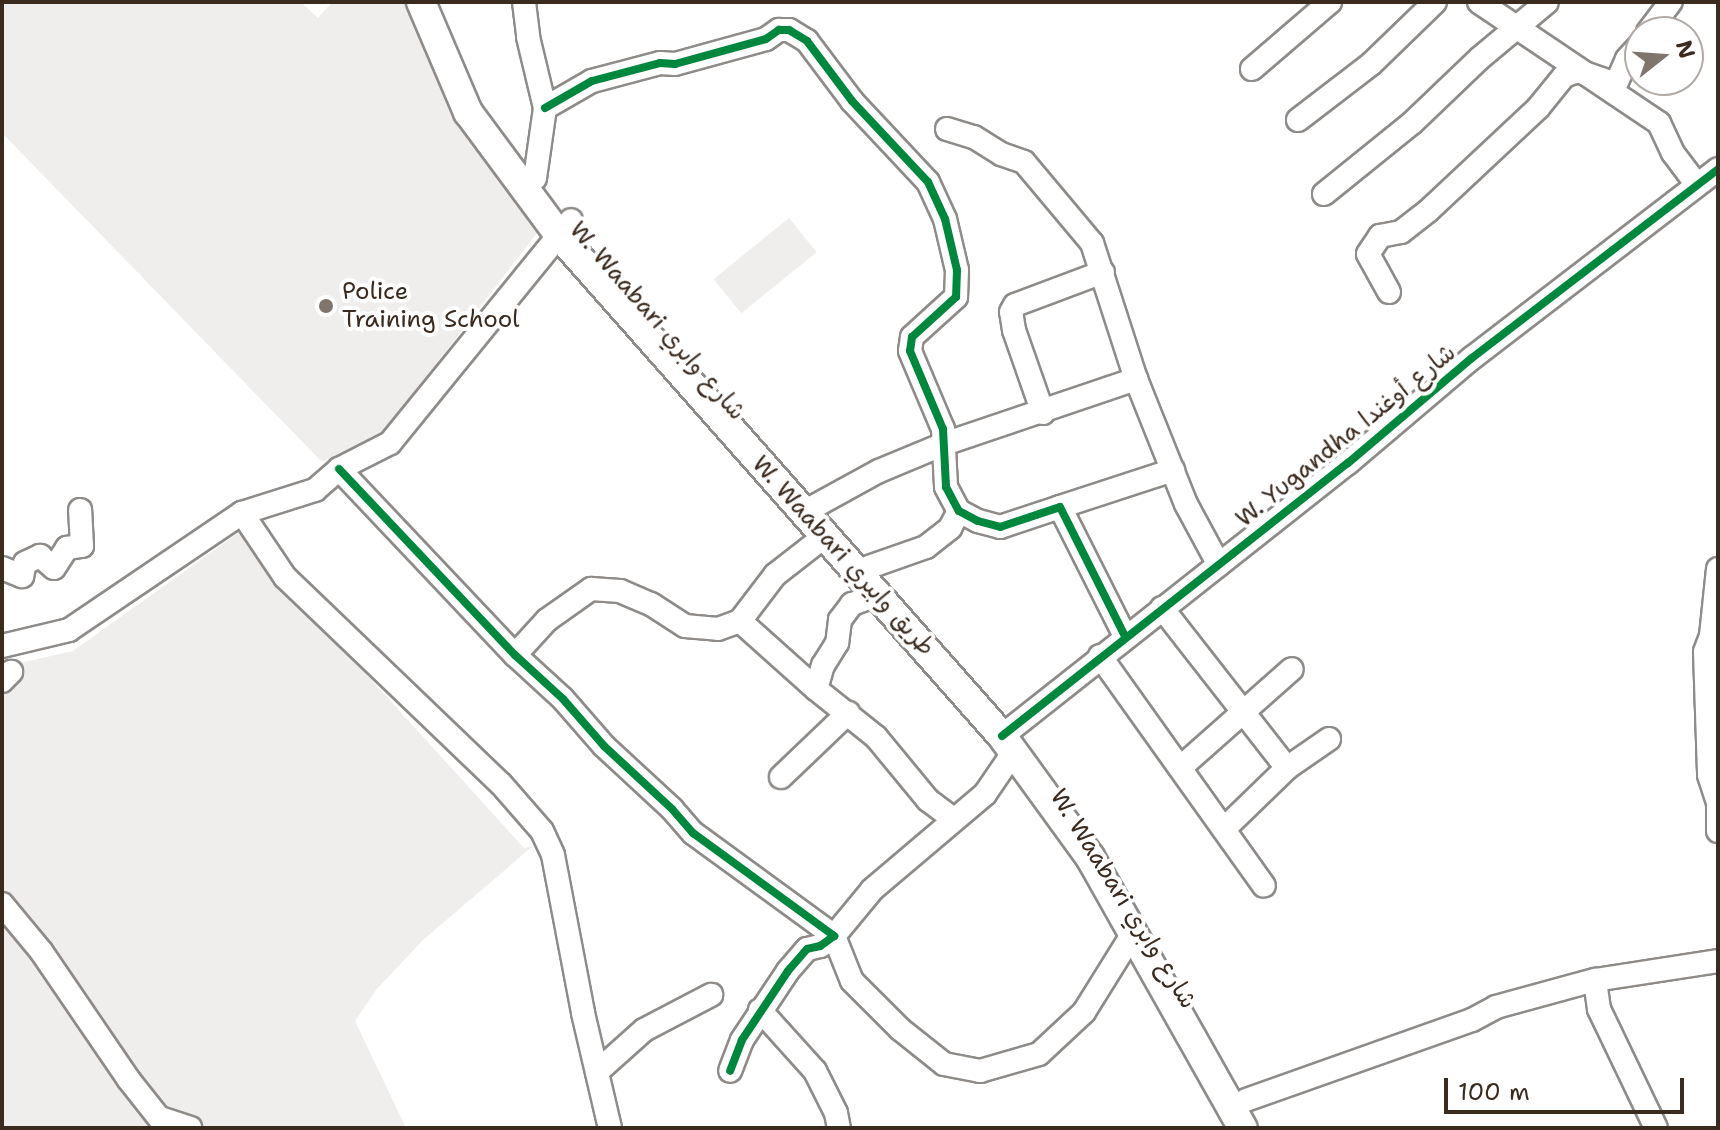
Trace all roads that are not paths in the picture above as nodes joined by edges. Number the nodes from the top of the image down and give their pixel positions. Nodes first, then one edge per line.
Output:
1 (421, 2) edge
2 (439, 2) edge
3 (524, 2) edge
4 (1330, 2) edge
5 (1435, 2) edge
6 (1479, 2) edge
7 (1547, 2) edge
8 (1516, 29) junction
9 (1624, 66) edge
10 (1252, 69) dead end
11 (1578, 71) junction
12 (545, 108) junction
13 (1298, 120) dead end
14 (947, 129) dead end
15 (1718, 169) edge
16 (535, 178) junction
17 (1696, 184) junction
18 (1324, 194) dead end
19 (565, 227) junction
20 (1103, 272) junction
21 (1389, 292) dead end
22 (1136, 379) junction
23 (1043, 413) junction
24 (944, 444) junction
25 (339, 469) junction
26 (1173, 470) junction
27 (815, 506) junction
28 (1060, 507) junction
29 (80, 510) dead end
30 (959, 511) junction
31 (242, 513) junction
32 (825, 536) junction
33 (1219, 565) junction
34 (869, 567) junction
35 (2, 568) edge
36 (1718, 569) edge
37 (877, 595) junction
38 (1162, 608) junction
39 (740, 621) junction
40 (1125, 636) junction
41 (2, 646) edge
42 (515, 655) junction
43 (1100, 656) junction
44 (1292, 669) dead end
45 (816, 689) junction
46 (1245, 712) junction
47 (848, 713) junction
48 (1008, 738) junction
49 (1329, 739) dead end
50 (1180, 768) junction
51 (1287, 768) junction
52 (781, 777) dead end
53 (1718, 802) edge
54 (1718, 808) edge
55 (952, 818) junction
56 (1224, 829) junction
57 (1718, 831) edge
58 (1264, 886) dead end
59 (2, 904) edge
60 (1132, 935) junction
61 (834, 936) junction
62 (1718, 961) edge
63 (1595, 980) junction
64 (711, 995) dead end
65 (760, 1010) junction
66 (730, 1071) dead end
67 (597, 1072) junction
68 (1244, 1121) edge
69 (164, 1123) edge
70 (190, 1128) edge
71 (610, 1128) edge
72 (839, 1128) edge
73 (1656, 1128) edge

1 - 19 main road, W. Waabari طريق وابيري
2 - 16 main road, W. Waabari شارع وابري
3 - 12 street
4 - 10 street
5 - 13 street
6 - 8 street
7 - 8 street
8 - 11 street
8 - 18 street
9 - 11 street
11 - 17 street
11 - 21 street
12 - 16 street
12 - 24 street
14 - 20 street
15 - 17 street, W. Yugandha شارع أوغندا
16 - 19 main road, W. Waabari شارع وابري
17 - 33 street, W. Yugandha شارع أوغندا
19 - 25 street
19 - 27 main road, W. Waabari شارع وابري
19 - 32 main road, W. Waabari طريق وابيري
20 - 22 street
20 - 23 street
22 - 23 street
22 - 26 street
23 - 24 street
24 - 27 street
24 - 30 street
25 - 31 street
25 - 42 street
26 - 28 street
26 - 33 street
27 - 34 main road, W. Waabari شارع وابري
28 - 30 street
28 - 40 street
29 - 35 street
30 - 34 street
31 - 41 street
31 - 67 street
32 - 37 main road, W. Waabari طريق وابيري
32 - 39 street
33 - 38 street, W. Yugandha شارع أوغندا
34 - 48 main road, W. Waabari شارع وابري
36 - 53 street
37 - 45 street
37 - 48 main road, W. Waabari طريق وابيري
38 - 40 street, W. Yugandha شارع أوغندا
38 - 46 street
39 - 42 street
39 - 45 street
40 - 43 street, W. Yugandha شارع أوغندا
42 - 61 street
43 - 48 street, W. Yugandha شارع أوغندا
43 - 50 street
44 - 46 street
45 - 47 street
46 - 50 street
46 - 51 street
47 - 52 street
47 - 55 street
48 - 55 street, W. Yugandha شارع أوغندا
48 - 60 main road, W. Waabari طريق وابيري
48 - 68 main road, W. Waabari شارع وابري
49 - 51 street
50 - 56 street
51 - 56 street
54 - 57 street
55 - 61 street, W. Yugandha شارع أوغندا
56 - 58 street
59 - 69 street
60 - 61 street
60 - 68 main road, W. Waabari طريق وابيري
61 - 65 street, W. Yugandha شارع أوغندا
62 - 63 street
63 - 68 street
63 - 73 street
64 - 67 street
65 - 66 street, W. Yugandha شارع أوغندا
65 - 72 street
67 - 71 street
69 - 70 street

